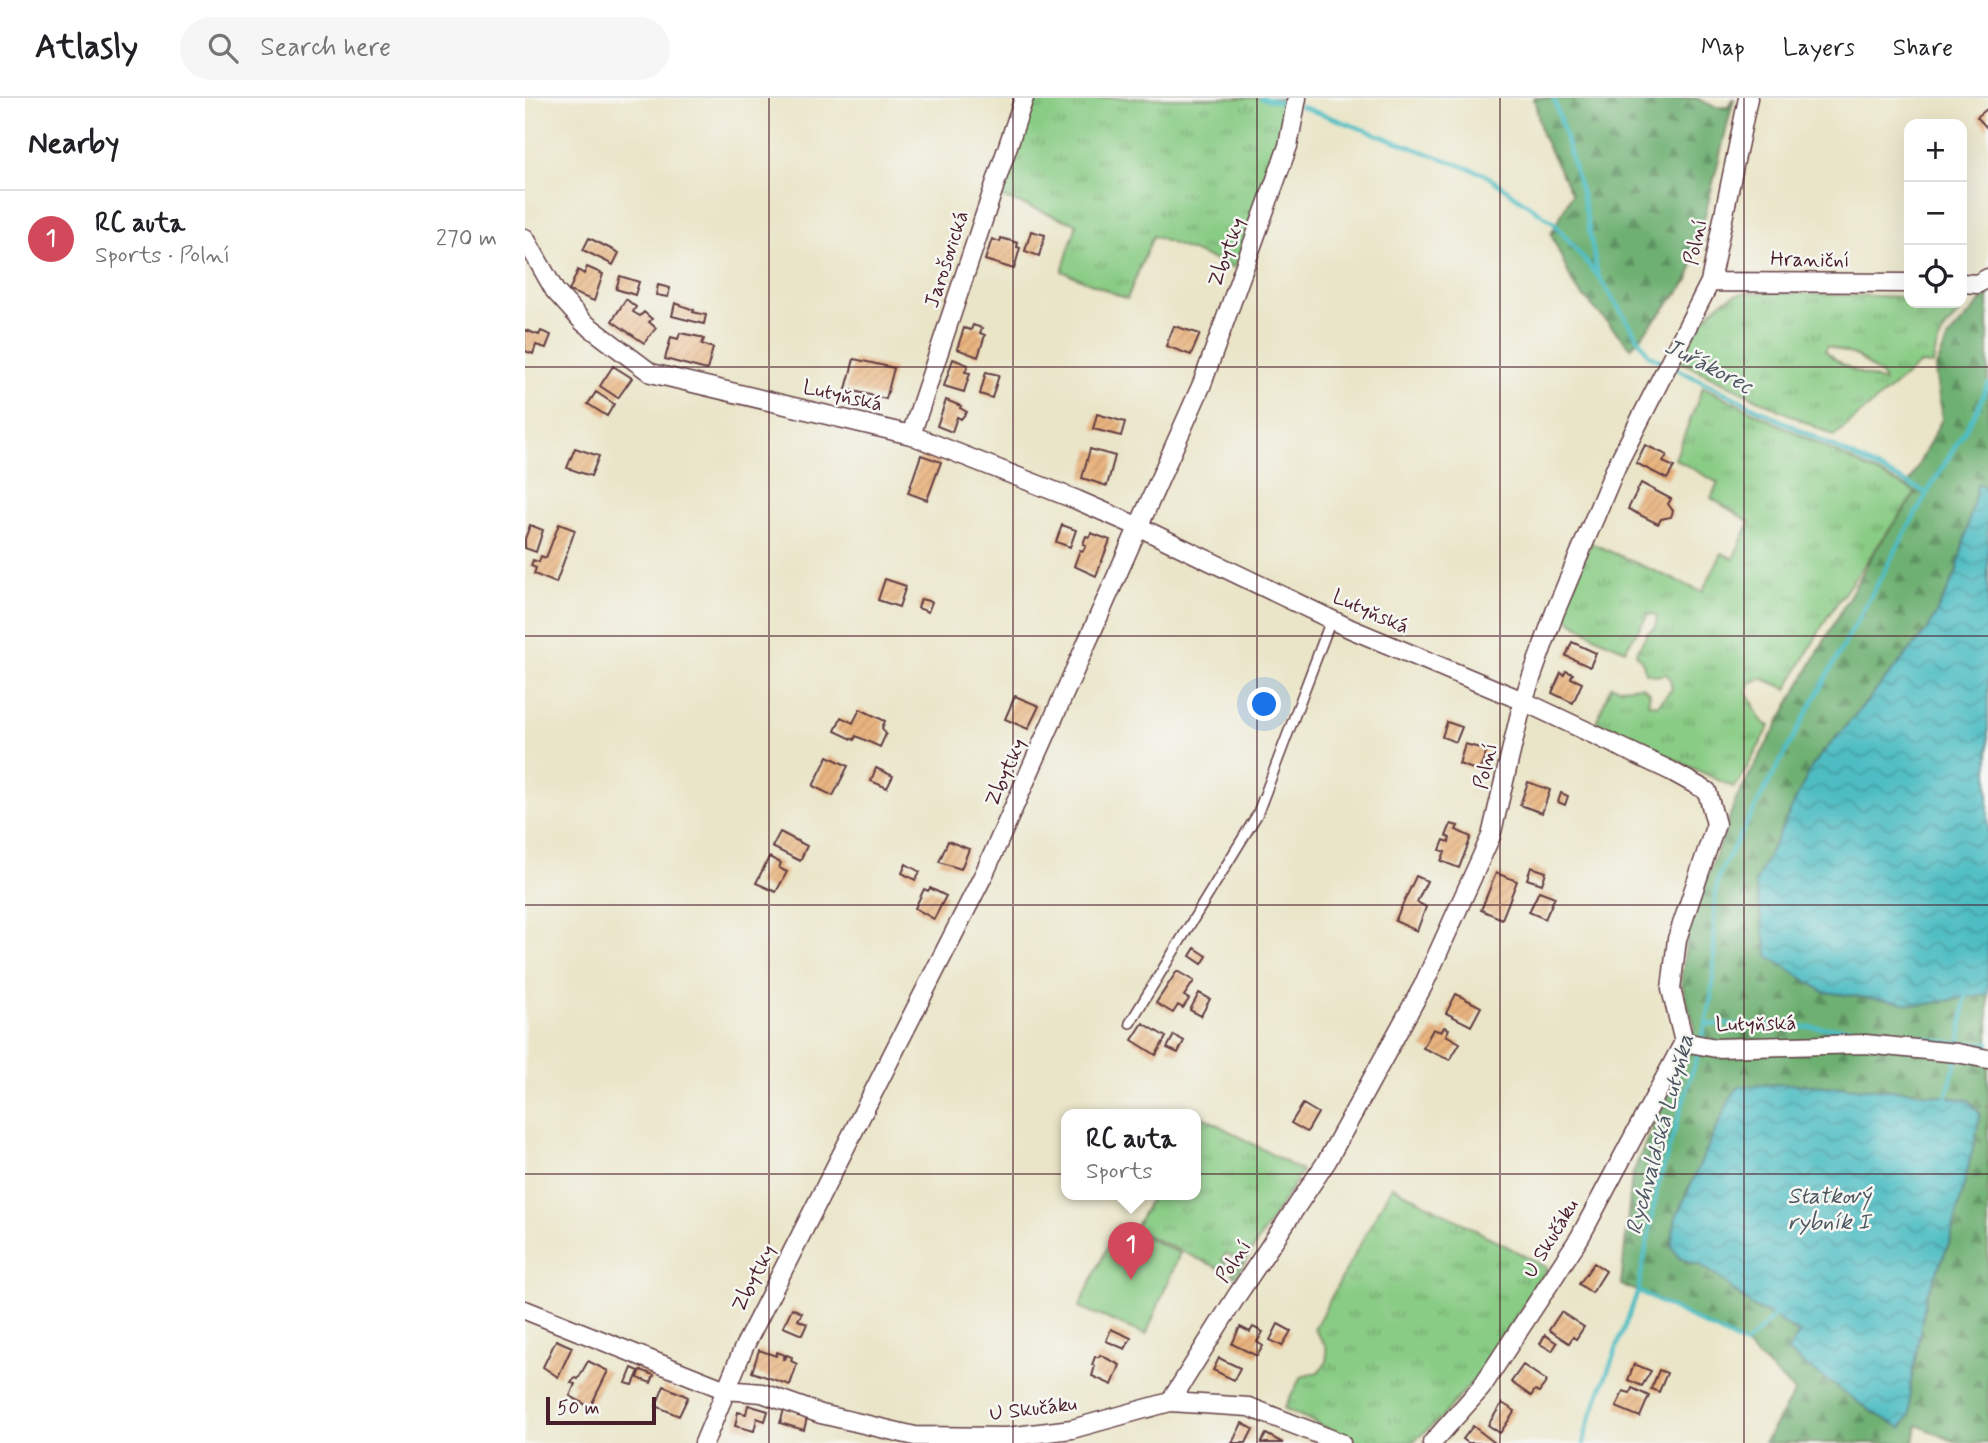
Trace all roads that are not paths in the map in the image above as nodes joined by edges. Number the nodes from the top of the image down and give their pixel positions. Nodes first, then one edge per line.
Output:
1 (1024, 98) edge
2 (1297, 98) edge
3 (1748, 98) edge
4 (525, 238) edge
5 (1988, 278) edge
6 (1710, 282) junction
7 (1904, 283) edge
8 (1967, 284) edge
9 (911, 435) junction
10 (1139, 527) junction
11 (1331, 620) junction
12 (1523, 701) junction
13 (1130, 1023) dead end
14 (1684, 1042) junction
15 (1988, 1059) edge
16 (525, 1310) edge
17 (726, 1390) junction
18 (1170, 1402) junction
19 (703, 1443) edge
20 (1341, 1443) edge
21 (1432, 1443) edge

1 - 9 street, Jarošovická
2 - 10 street, Zbytky
3 - 6 street, Polní
4 - 9 street, Lutyňská
5 - 8 street
6 - 7 street, Hraniční
6 - 12 street, Polní
9 - 10 street, Lutyňská
10 - 11 street, Lutyňská
10 - 17 street, Zbytky
11 - 12 street, Lutyňská
11 - 13 lane
12 - 14 street, Lutyňská
12 - 18 street, Polní
14 - 15 street, Lutyňská
14 - 21 street, U Skučáku
16 - 17 street, U Skučáku
17 - 18 street, U Skučáku
17 - 19 street, Zbytky
18 - 20 street, U Skučáku

